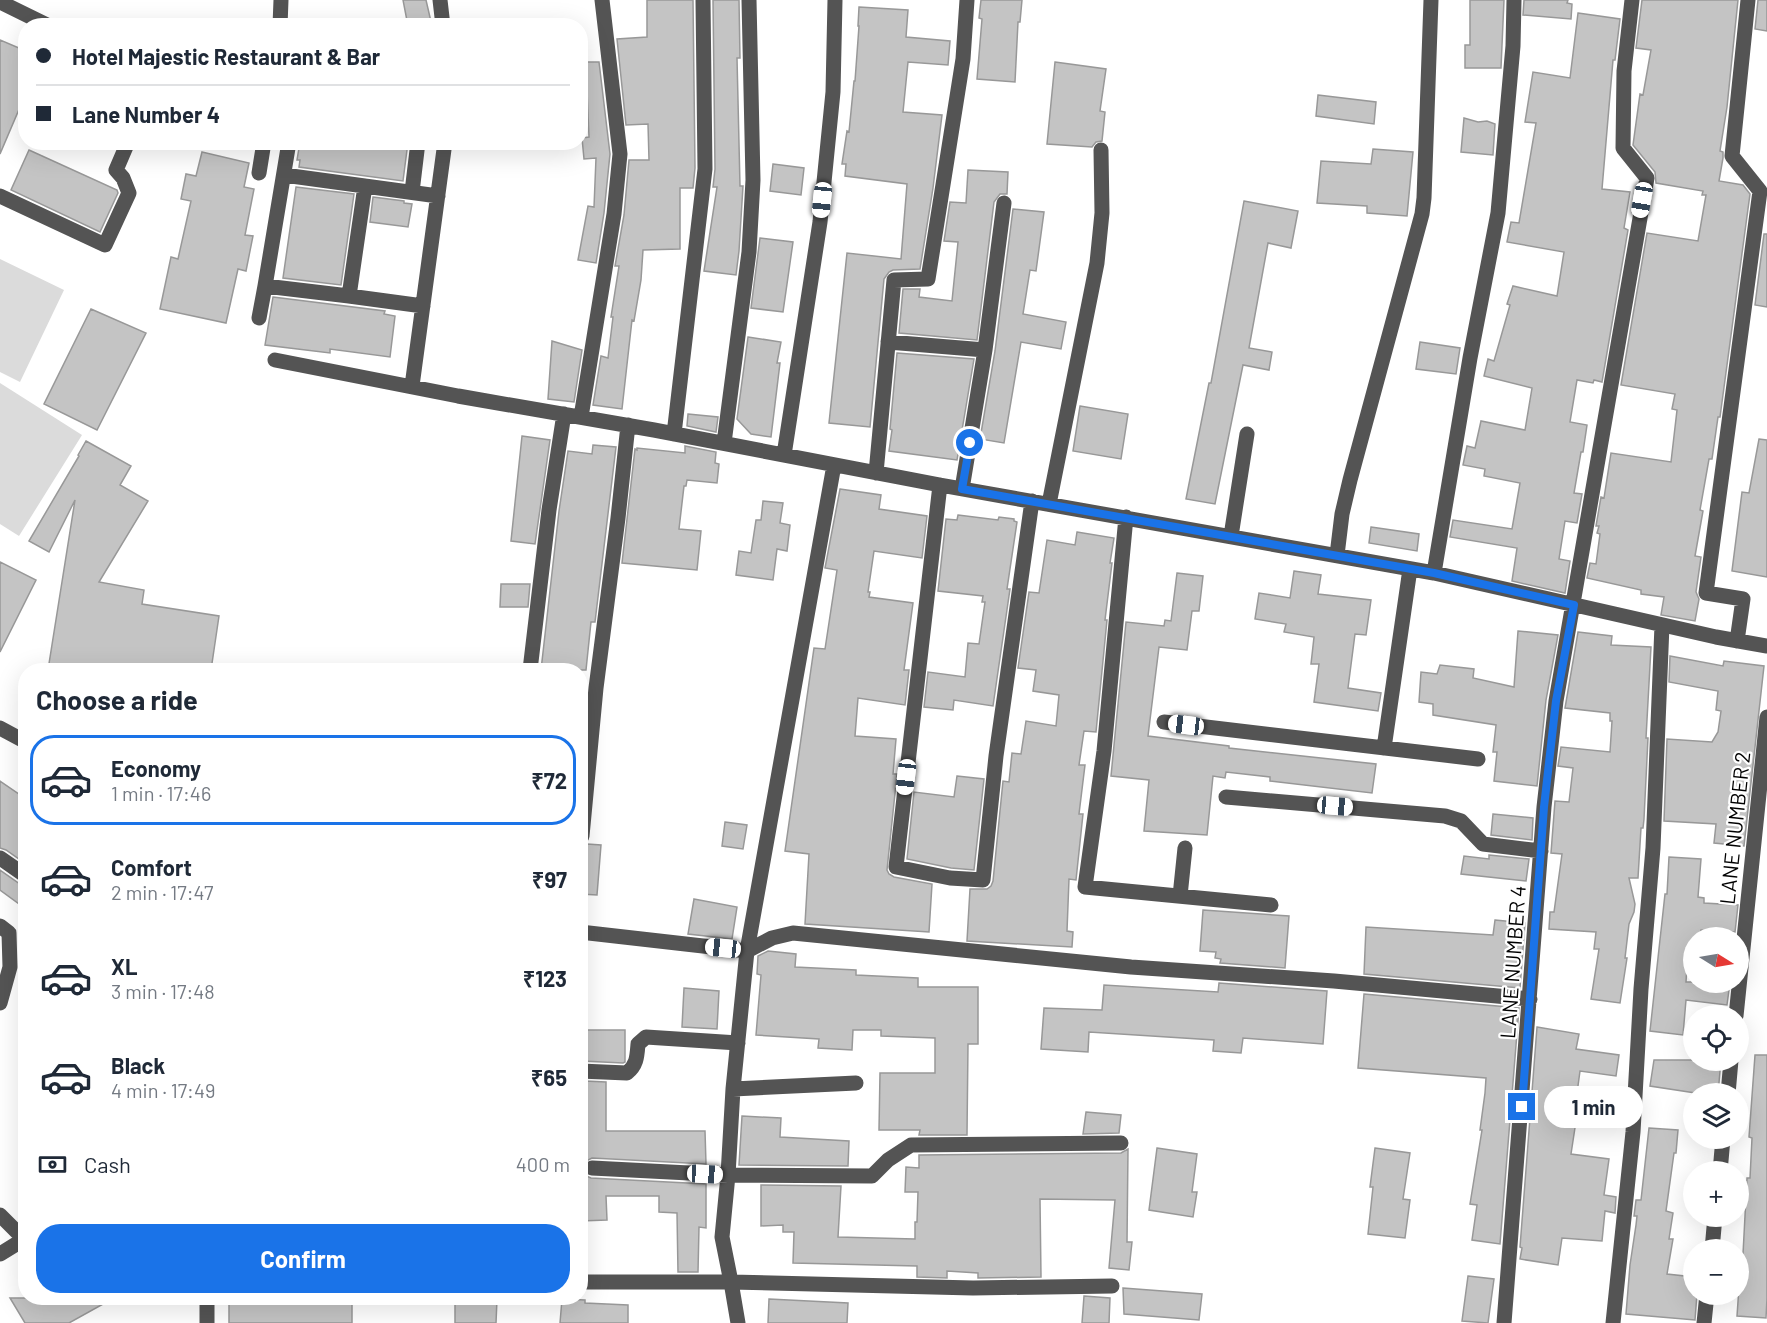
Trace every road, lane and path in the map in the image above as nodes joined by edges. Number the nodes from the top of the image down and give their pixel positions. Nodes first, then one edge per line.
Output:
1 (281, 0) edge
2 (440, 0) edge
3 (603, 0) edge
4 (703, 0) edge
5 (749, 0) edge
6 (835, 0) edge
7 (967, 0) edge
8 (1431, 0) edge
9 (1514, 0) edge
10 (1632, 0) edge
11 (1748, 0) edge
12 (0, 2) edge
13 (33, 18) edge
14 (280, 18) edge
15 (442, 18) edge
16 (125, 150) edge
17 (263, 150) edge
18 (288, 150) edge
19 (417, 150) edge
20 (444, 150) edge
21 (1101, 150) dead end
22 (259, 173) dead end
23 (284, 175) junction
24 (365, 186) junction
25 (412, 192) junction
26 (0, 196) edge
27 (438, 196) junction
28 (1004, 203) dead end
29 (266, 286) junction
30 (349, 296) junction
31 (423, 306) junction
32 (259, 318) dead end
33 (888, 342) junction
34 (985, 350) junction
35 (275, 360) dead end
36 (412, 386) junction
37 (564, 414) junction
38 (581, 417) junction
39 (628, 425) junction
40 (674, 434) junction
41 (1247, 434) dead end
42 (724, 443) junction
43 (784, 455) junction
44 (834, 465) junction
45 (876, 473) junction
46 (940, 485) junction
47 (962, 489) junction
48 (1032, 501) junction
49 (1049, 504) junction
50 (1126, 517) junction
51 (1231, 536) junction
52 (1336, 555) junction
53 (1410, 569) junction
54 (1434, 573) junction
55 (1574, 605) junction
56 (1662, 625) junction
57 (1737, 641) junction
58 (1767, 646) edge
59 (531, 663) edge
60 (1767, 717) edge
61 (1164, 722) dead end
62 (0, 728) edge
63 (18, 738) edge
64 (1384, 747) junction
65 (1478, 759) dead end
66 (588, 773) edge
67 (1226, 797) dead end
68 (1185, 848) dead end
69 (1541, 851) junction
70 (0, 858) edge
71 (18, 870) edge
72 (1180, 896) junction
73 (1271, 905) dead end
74 (0, 926) edge
75 (588, 933) edge
76 (747, 951) junction
77 (1530, 999) junction
78 (0, 1003) edge
79 (1737, 1005) edge
80 (738, 1043) junction
81 (588, 1071) edge
82 (856, 1083) dead end
83 (733, 1089) junction
84 (1121, 1143) dead end
85 (592, 1168) dead end
86 (728, 1175) junction
87 (0, 1215) edge
88 (18, 1232) edge
89 (18, 1243) edge
90 (0, 1254) edge
91 (588, 1282) edge
92 (731, 1282) junction
93 (1112, 1286) dead end
94 (207, 1305) edge
95 (1706, 1305) edge
96 (207, 1323) edge
97 (738, 1323) edge
98 (1504, 1323) edge
99 (1613, 1323) edge
100 (1704, 1323) edge

1 - 14 street
2 - 15 street
3 - 38 street
4 - 40 street
5 - 42 street
6 - 43 street
7 - 33 street
8 - 52 street
9 - 54 street
10 - 55 street, LANE NUMBER 4
11 - 57 street
12 - 13 street
16 - 26 street
17 - 22 street
18 - 23 street
19 - 25 street
20 - 27 street
21 - 49 street
23 - 24 street
23 - 29 street
24 - 25 street
24 - 30 street
25 - 27 street
27 - 31 street
28 - 34 street
29 - 30 street
29 - 32 street
30 - 31 street
31 - 36 street
33 - 34 street
33 - 45 street
34 - 47 street
35 - 36 street
36 - 37 street
37 - 38 street
37 - 59 street
38 - 39 street
39 - 40 street
39 - 66 street
40 - 42 street
41 - 51 street
42 - 43 street
43 - 44 street
44 - 45 street
44 - 76 street
45 - 46 street
46 - 47 street
46 - 48 street
47 - 48 street
48 - 49 street
49 - 50 street
50 - 51 street
50 - 72 street
51 - 52 street
52 - 53 street
53 - 54 street
53 - 64 street
54 - 55 street
55 - 56 street
55 - 69 street, LANE NUMBER 4
56 - 57 street
56 - 99 street
57 - 58 street
60 - 79 street, LANE NUMBER 2
61 - 64 street
62 - 63 street
64 - 65 street
67 - 69 street
68 - 72 street
69 - 77 street, LANE NUMBER 4
70 - 71 street
72 - 73 street
74 - 78 street
75 - 76 street
76 - 77 street
76 - 80 street
77 - 98 street, LANE NUMBER 4
80 - 81 street
80 - 83 street
82 - 83 street
83 - 86 street
84 - 86 street
85 - 86 street
86 - 92 street
87 - 88 street
89 - 90 street
91 - 92 street
92 - 93 street
92 - 97 street
94 - 96 street
95 - 100 street

